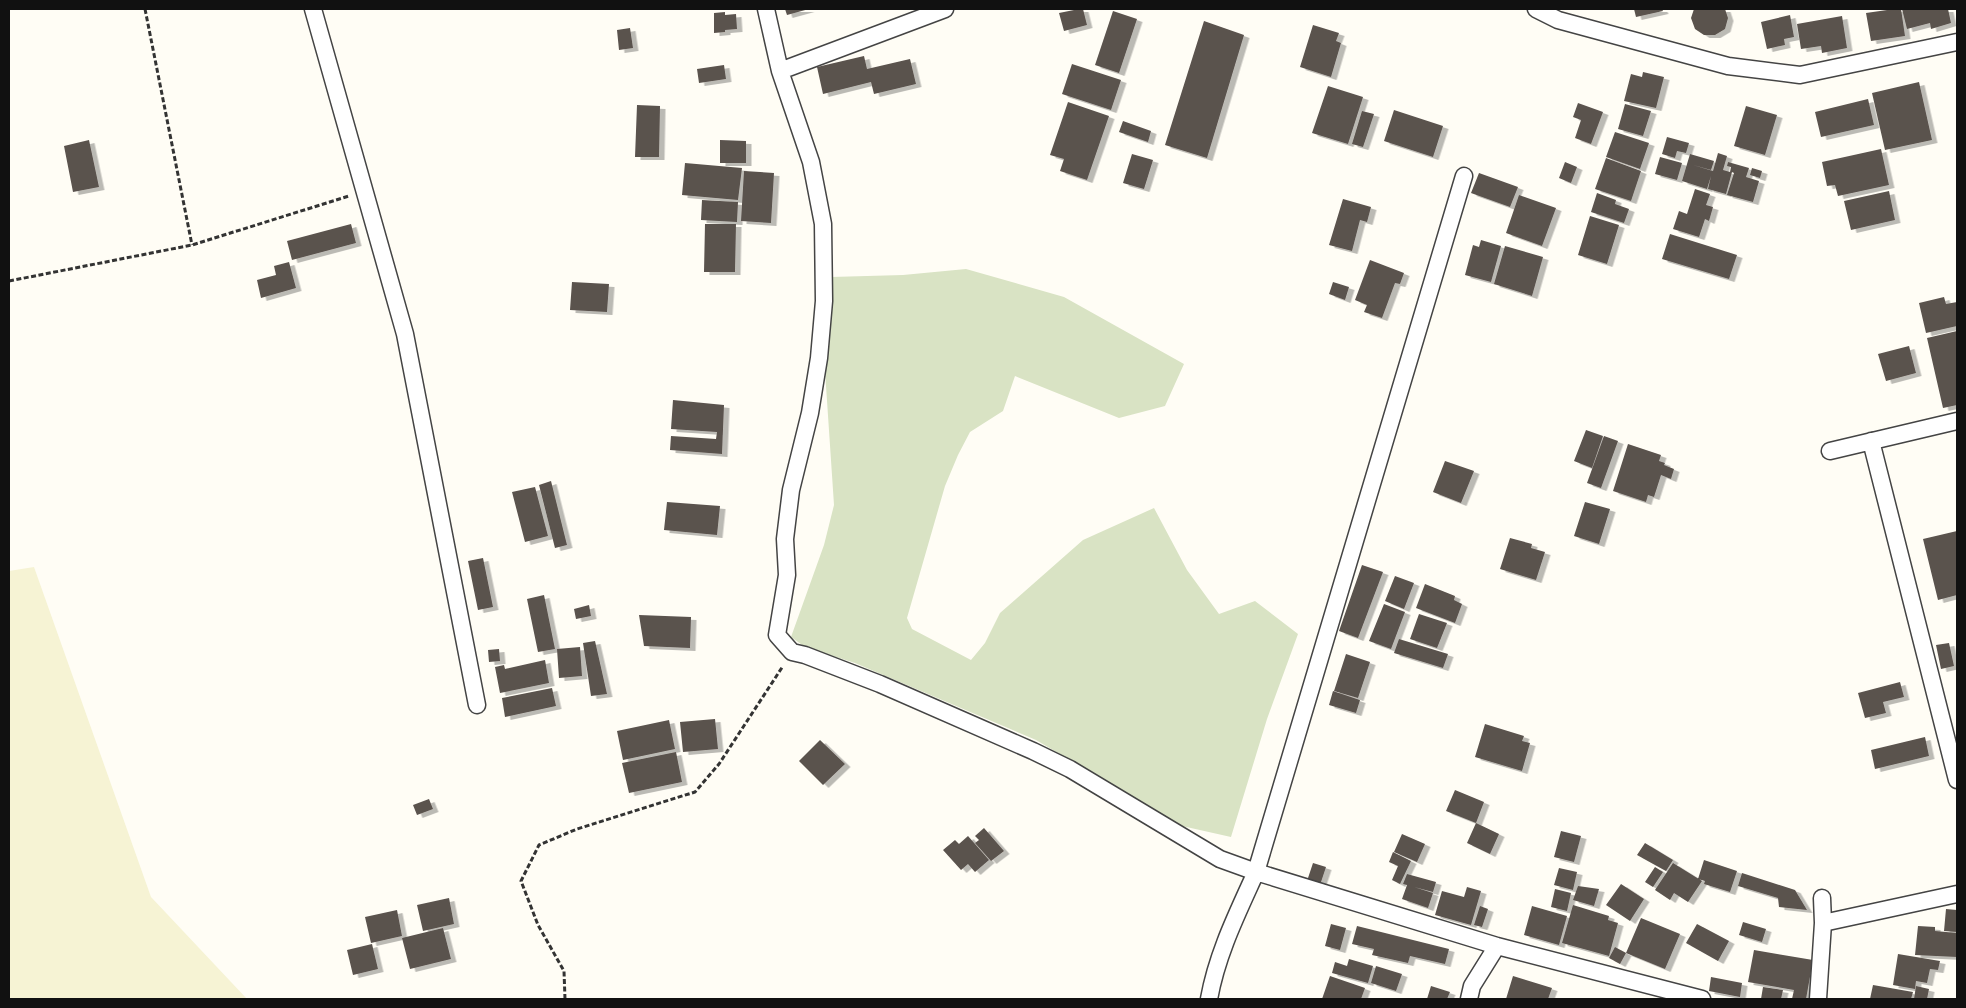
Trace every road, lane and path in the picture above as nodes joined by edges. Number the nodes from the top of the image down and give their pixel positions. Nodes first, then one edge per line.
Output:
1 (145, 9) edge
2 (313, 9) edge
3 (766, 9) edge
4 (945, 9) edge
5 (1536, 9) edge
6 (1957, 42) edge
7 (780, 71) junction
8 (1464, 176) dead end
9 (364, 191) junction
10 (192, 245) junction
11 (9, 281) edge
12 (1957, 421) edge
13 (1872, 441) junction
14 (1830, 451) dead end
15 (792, 652) junction
16 (477, 704) dead end
17 (1957, 780) edge
18 (1256, 872) junction
19 (1957, 894) edge
20 (1822, 898) dead end
21 (1824, 924) junction
22 (1497, 946) junction
23 (565, 999) edge
24 (1209, 999) edge
25 (1469, 999) edge
26 (1702, 999) edge
27 (1818, 999) edge

1 - 10 path
2 - 9 street
3 - 7 street
4 - 7 street
5 - 6 street
7 - 15 street
8 - 18 street
9 - 10 path
9 - 16 street
10 - 11 path
12 - 13 street
13 - 14 street
13 - 17 street
15 - 18 street
15 - 23 path
18 - 22 street
18 - 24 street
19 - 21 street
20 - 21 street
21 - 27 street
22 - 25 street
22 - 26 street

